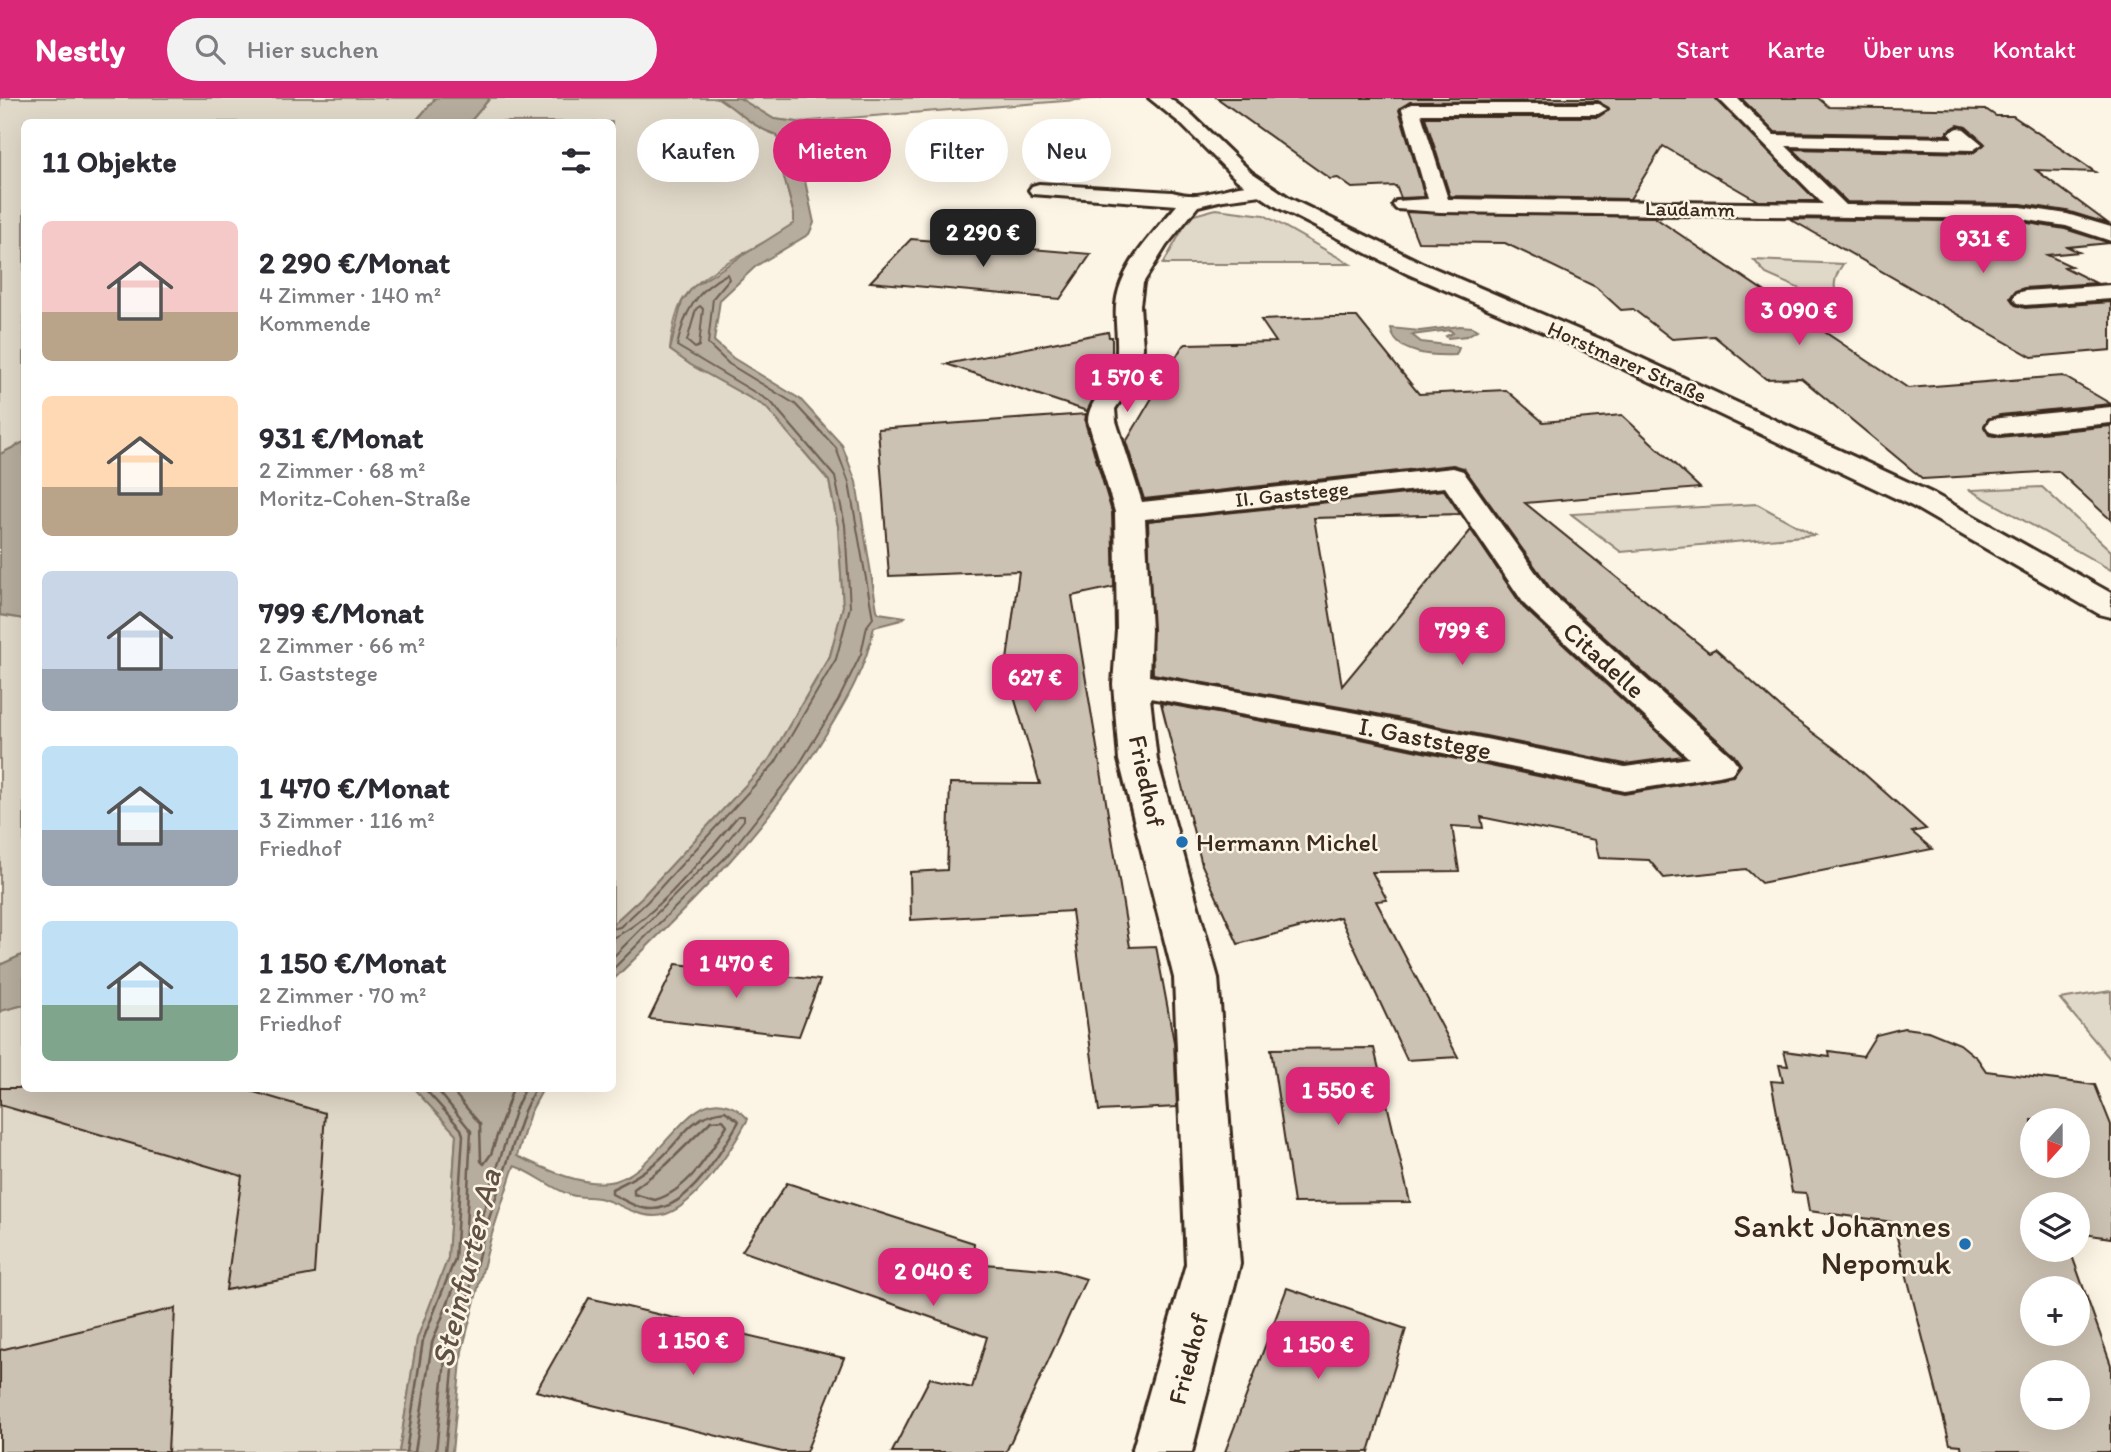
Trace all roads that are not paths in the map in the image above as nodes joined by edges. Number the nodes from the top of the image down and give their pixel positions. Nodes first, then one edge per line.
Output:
1 (1158, 98) edge
2 (1727, 98) edge
3 (1598, 109) dead end
4 (1958, 133) dead end
5 (1771, 141) junction
6 (1038, 190) dead end
7 (1262, 190) junction
8 (1191, 202) junction
9 (1403, 205) dead end
10 (1440, 206) junction
11 (1841, 211) junction
12 (2111, 236) edge
13 (2111, 292) edge
14 (2025, 298) dead end
15 (2111, 415) edge
16 (2000, 426) dead end
17 (1453, 477) joint
18 (1130, 512) junction
19 (2111, 607) edge
20 (1131, 684) junction
21 (1719, 765) joint
22 (1163, 1452) edge

1 - 7 street, Horstmarer Straße
2 - 5 street
3 - 10 street
4 - 5 street
5 - 11 street
6 - 8 street
7 - 8 street
7 - 19 street, Horstmarer Straße
8 - 18 street, Friedhof
9 - 10 street, Laudamm
10 - 11 street, Laudamm
11 - 12 street, Laudamm
13 - 14 street
15 - 16 street
17 - 18 street, II. Gaststege
17 - 21 street, Citadelle
18 - 20 street, Friedhof
20 - 21 street, I. Gaststege
20 - 22 street, Friedhof

